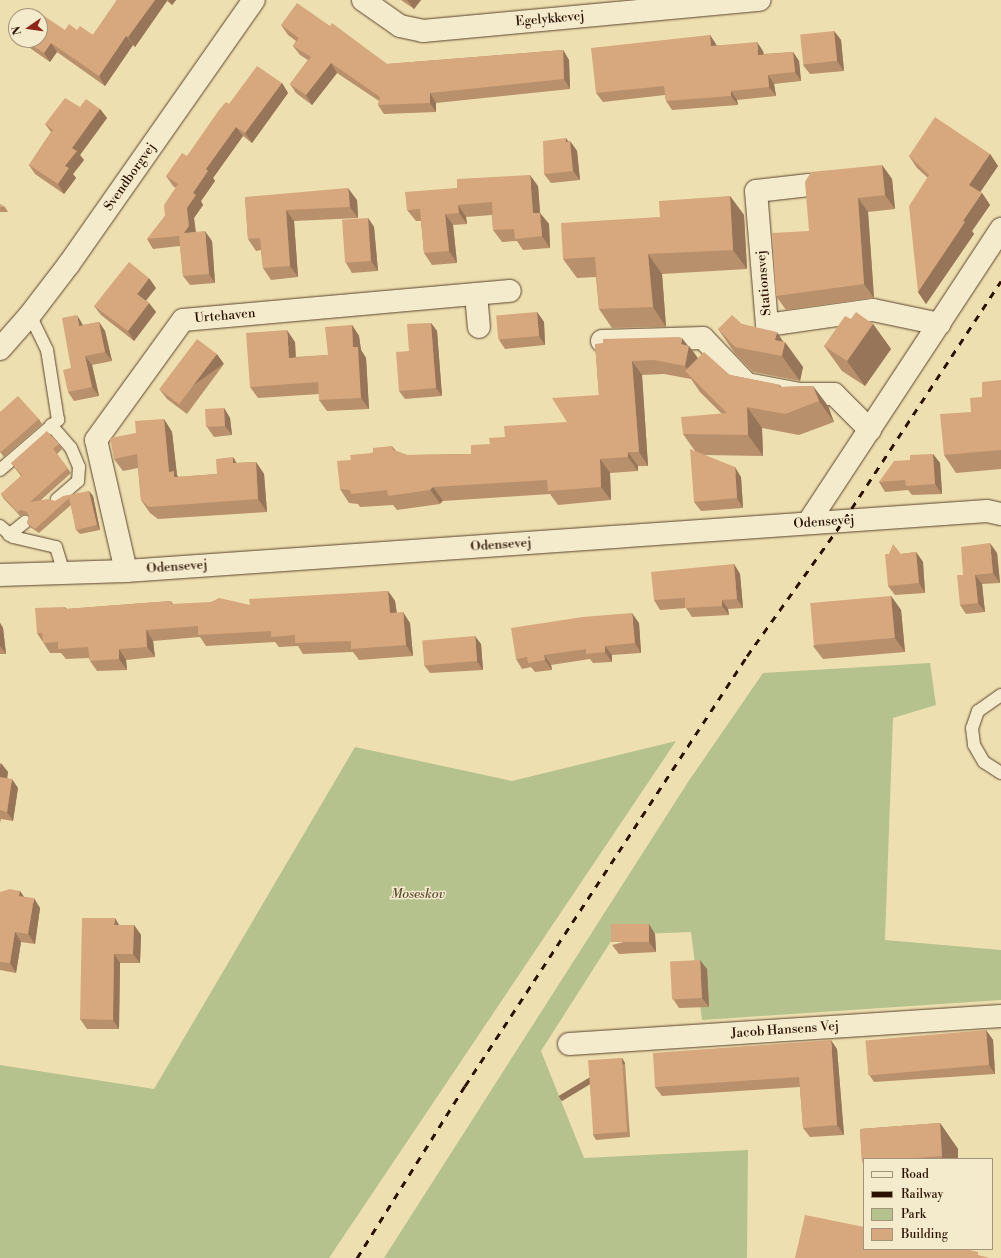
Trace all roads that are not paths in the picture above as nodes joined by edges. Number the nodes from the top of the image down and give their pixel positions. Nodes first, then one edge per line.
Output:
1 (254, 0) edge
2 (363, 0) edge
3 (750, 0) edge
4 (809, 185) edge
5 (1001, 229) edge
6 (510, 291) dead end
7 (476, 294) junction
8 (30, 315) junction
9 (940, 324) junction
10 (479, 327) dead end
11 (602, 341) edge
12 (0, 349) edge
13 (51, 425) junction
14 (870, 430) junction
15 (0, 470) edge
16 (57, 499) edge
17 (1001, 514) edge
18 (25, 522) dead end
19 (808, 523) junction
20 (0, 526) edge
21 (10, 534) junction
22 (126, 571) junction
23 (64, 573) junction
24 (0, 575) edge
25 (1001, 695) edge
26 (1001, 773) edge
27 (1001, 1016) edge
28 (569, 1044) dead end

1 - 8 street, Svendborgvej
2 - 3 street, Egelykkevej
4 - 9 street, Stationsvej
5 - 9 street
6 - 7 street, Urtehaven
7 - 10 street
7 - 22 street, Urtehaven
8 - 12 street, Svendborgvej
8 - 13 lane
9 - 14 street
11 - 14 street
13 - 15 lane
13 - 16 lane
14 - 19 street
17 - 19 street, Odensevej
18 - 21 lane
19 - 22 street, Odensevej
20 - 21 lane
21 - 23 lane
22 - 23 street, Odensevej
23 - 24 street, Odensevej
25 - 26 lane
27 - 28 street, Jacob Hansens Vej

